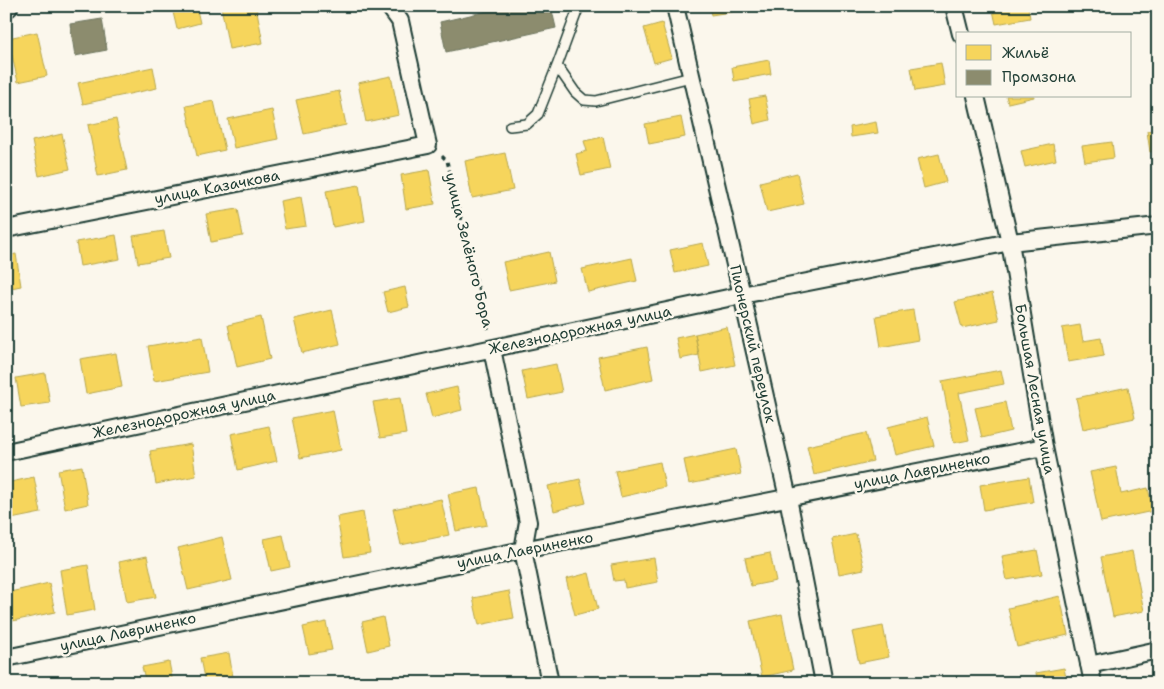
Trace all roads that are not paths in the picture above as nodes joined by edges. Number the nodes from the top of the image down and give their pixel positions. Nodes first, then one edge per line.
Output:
1 (389, 6) edge
2 (579, 6) edge
3 (675, 6) edge
4 (954, 6) edge
5 (960, 32) edge
6 (558, 66) junction
7 (692, 77) junction
8 (976, 98) edge
9 (510, 126) dead end
10 (1158, 226) edge
11 (6, 229) edge
12 (1010, 242) junction
13 (742, 295) junction
14 (492, 349) junction
15 (1044, 447) junction
16 (6, 452) edge
17 (788, 498) junction
18 (523, 550) junction
19 (1158, 650) edge
20 (6, 658) edge
21 (1089, 664) junction
22 (550, 683) edge
23 (824, 683) edge
24 (1093, 683) edge

1 - 11 street, улица Казачкова
2 - 6 lane
3 - 7 street, Пионерский переулок
4 - 5 street
6 - 7 lane
6 - 9 lane
7 - 13 street, Пионерский переулок
8 - 12 street, Большая Лесная улица
10 - 12 street, Железнодорожная улица
12 - 13 street, Железнодорожная улица
12 - 15 street, Большая Лесная улица
13 - 14 street, Железнодорожная улица
13 - 17 street, Пионерский переулок
14 - 16 street, Железнодорожная улица
14 - 18 street, улица Зелёного Бора
15 - 17 street, улица Лавриненко
15 - 21 street, Большая Лесная улица
17 - 18 street, улица Лавриненко
17 - 23 street, Пионерский переулок
18 - 20 street, улица Лавриненко
18 - 22 street, улица Зелёного Бора
19 - 21 street
21 - 24 street, Большая Лесная улица

